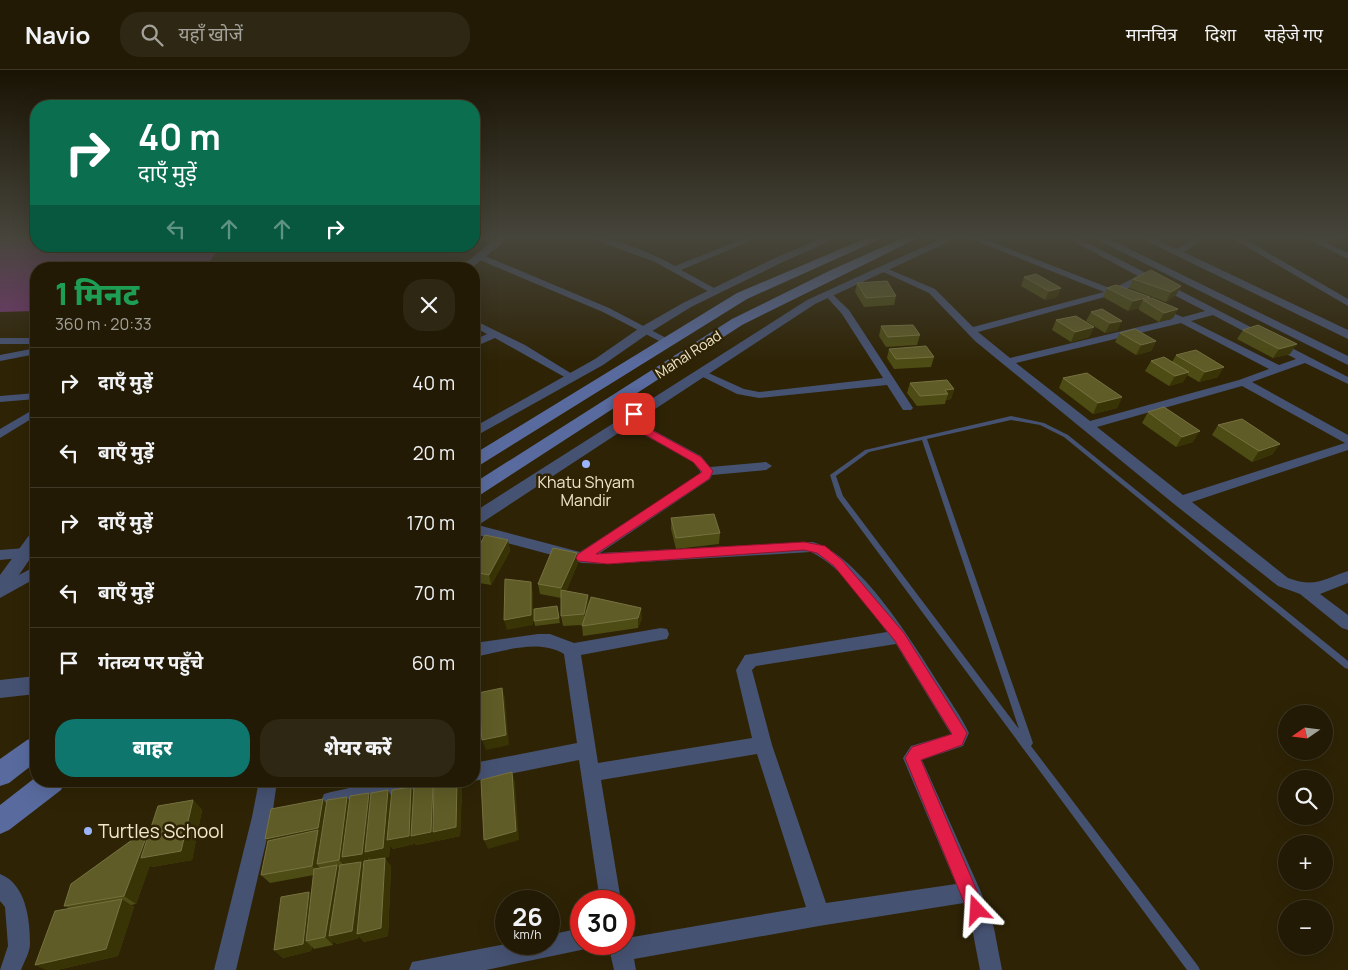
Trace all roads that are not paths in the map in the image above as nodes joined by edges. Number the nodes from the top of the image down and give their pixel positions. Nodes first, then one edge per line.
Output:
1 (533, 279) edge
2 (694, 279) edge
3 (737, 279) edge
4 (782, 279) edge
5 (823, 279) edge
6 (863, 279) edge
7 (904, 279) edge
8 (1080, 279) edge
9 (1140, 279) edge
10 (1152, 279) edge
11 (1182, 279) edge
12 (1203, 279) edge
13 (1231, 279) edge
14 (1307, 279) edge
15 (713, 290) junction
16 (1114, 292) junction
17 (829, 294) junction
18 (1130, 299) edge
19 (1348, 303) edge
20 (1148, 306) edge
21 (1214, 312) junction
22 (1182, 320) junction
23 (480, 326) edge
24 (645, 330) junction
25 (970, 331) junction
26 (495, 334) junction
27 (1348, 335) edge
28 (0, 341) edge
29 (30, 341) edge
30 (480, 341) edge
31 (667, 341) junction
32 (1348, 349) edge
33 (30, 352) edge
34 (0, 358) edge
35 (1305, 359) junction
36 (1348, 361) edge
37 (1008, 362) junction
38 (1276, 368) junction
39 (700, 373) junction
40 (572, 377) junction
41 (890, 381) junction
42 (1348, 381) edge
43 (1243, 382) junction
44 (913, 390) edge
45 (897, 391) junction
46 (30, 396) edge
47 (0, 399) edge
48 (907, 408) dead end
49 (30, 415) edge
50 (626, 420) junction
51 (1087, 426) junction
52 (480, 430) edge
53 (0, 434) edge
54 (924, 438) junction
55 (1348, 440) edge
56 (1348, 446) edge
57 (480, 457) edge
58 (766, 466) dead end
59 (707, 471) junction
60 (480, 488) edge
61 (1179, 501) junction
62 (480, 516) edge
63 (480, 532) edge
64 (30, 546) edge
65 (25, 553) junction
66 (0, 555) edge
67 (582, 558) junction
68 (30, 574) edge
69 (1348, 577) edge
70 (0, 590) edge
71 (1306, 591) junction
72 (1348, 624) edge
73 (661, 634) dead end
74 (900, 637) junction
75 (480, 649) edge
76 (572, 650) junction
77 (1348, 666) edge
78 (30, 686) edge
79 (0, 689) edge
80 (763, 744) junction
81 (586, 750) junction
82 (1031, 750) junction
83 (30, 752) edge
84 (480, 771) edge
85 (590, 773) junction
86 (0, 774) edge
87 (44, 787) edge
88 (269, 787) edge
89 (400, 787) edge
90 (310, 806) edge
91 (0, 821) edge
92 (0, 884) edge
93 (609, 890) edge
94 (970, 892) junction
95 (819, 915) junction
96 (570, 941) edge
97 (635, 952) edge
98 (10, 970) edge
99 (225, 970) edge
100 (420, 970) edge
101 (991, 970) edge
102 (1194, 970) edge

1 - 24 street
2 - 15 street
3 - 15 street
4 - 31 main road, Mahal Road
5 - 60 main road, Mahal Road
6 - 17 street
7 - 25 street
8 - 16 street
9 - 16 street
10 - 21 street
11 - 36 street
12 - 32 street
13 - 27 street
14 - 19 street
15 - 24 street
16 - 18 street
16 - 25 street
17 - 39 street
17 - 41 street
20 - 22 street
21 - 22 street
21 - 35 street
22 - 37 street
22 - 38 street
23 - 26 street
24 - 31 street
24 - 40 street
25 - 37 street
26 - 30 street
26 - 40 street
28 - 29 street
31 - 57 main road, Mahal Road
33 - 34 street
35 - 38 street
35 - 42 street
37 - 51 street
38 - 43 street
39 - 41 street
39 - 50 street
40 - 52 street
41 - 45 street
43 - 51 street
43 - 55 street
44 - 45 street
45 - 48 street
46 - 47 street
49 - 53 street
50 - 59 street
50 - 62 street
51 - 61 street
54 - 77 lane
54 - 82 lane
54 - 82 lane
56 - 61 street
58 - 59 street
59 - 67 street
61 - 71 street
63 - 67 street
64 - 65 street
65 - 66 street
65 - 70 street
67 - 74 street
68 - 70 street
69 - 71 street
71 - 72 street
73 - 76 street
74 - 80 street
74 - 94 street
75 - 76 street
76 - 81 street
78 - 79 street
80 - 85 street
80 - 95 street
81 - 84 street
81 - 85 street
82 - 102 lane
83 - 86 main road
85 - 93 street
87 - 91 main road
88 - 99 street
89 - 90 street
92 - 98 street
94 - 95 street
94 - 101 street
95 - 97 street
96 - 100 street

